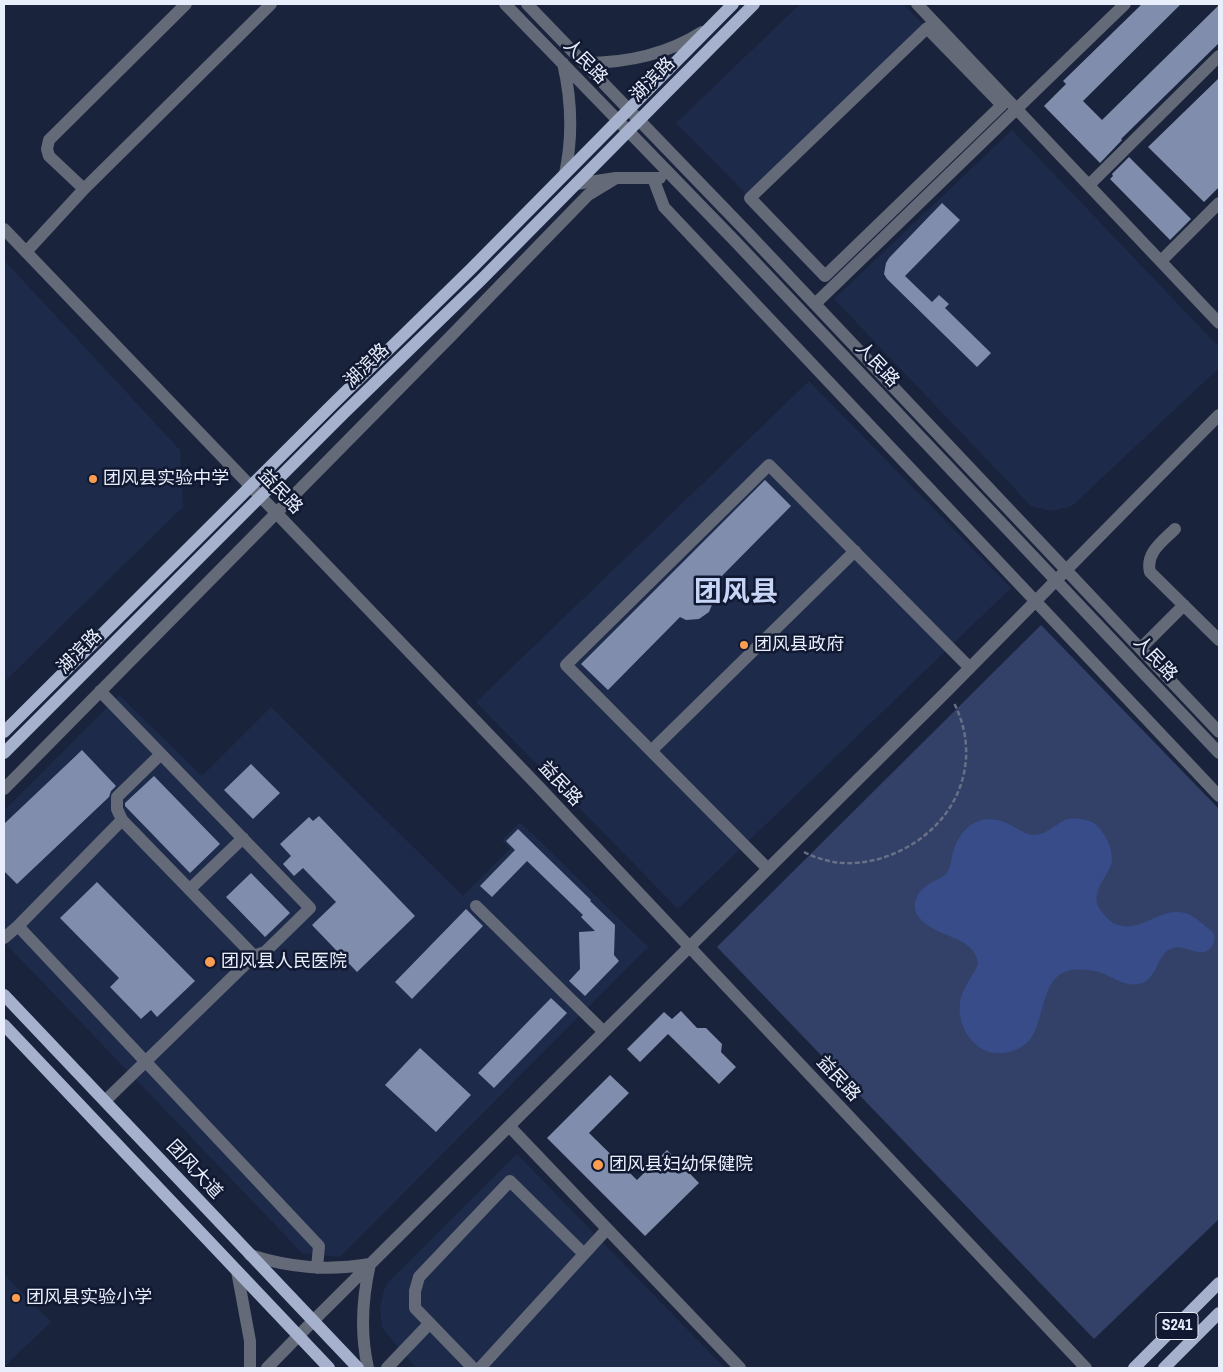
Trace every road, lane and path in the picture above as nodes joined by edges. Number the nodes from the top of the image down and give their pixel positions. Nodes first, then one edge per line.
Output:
1 (186, 4) edge
2 (271, 4) edge
3 (505, 4) edge
4 (527, 4) edge
5 (733, 4) edge
6 (754, 4) edge
7 (918, 4) edge
8 (1125, 4) edge
9 (711, 26) junction
10 (1219, 56) edge
11 (584, 63) junction
12 (563, 64) junction
13 (629, 110) junction
14 (1018, 110) junction
15 (618, 120) junction
16 (639, 120) junction
17 (628, 131) junction
18 (565, 174) junction
19 (616, 178) junction
20 (653, 178) junction
21 (676, 180) junction
22 (576, 184) junction
23 (1089, 185) junction
24 (84, 190) junction
25 (750, 198) joint
26 (1219, 203) edge
27 (4, 228) edge
28 (26, 252) junction
29 (1160, 261) junction
30 (815, 304) junction
31 (1219, 323) edge
32 (1219, 414) edge
33 (250, 486) junction
34 (261, 497) junction
35 (276, 513) junction
36 (1175, 529) dead end
37 (855, 551) junction
38 (1066, 570) junction
39 (1056, 580) junction
40 (1035, 602) junction
41 (1184, 605) junction
42 (1219, 640) edge
43 (1141, 648) junction
44 (970, 668) junction
45 (947, 691) junction
46 (100, 692) junction
47 (4, 732) edge
48 (1219, 732) edge
49 (651, 752) junction
50 (4, 753) edge
51 (1219, 753) edge
52 (161, 754) junction
53 (4, 789) edge
54 (1219, 796) edge
55 (122, 820) junction
56 (243, 838) junction
57 (793, 844) junction
58 (768, 869) junction
59 (190, 889) junction
60 (476, 906) dead end
61 (18, 926) junction
62 (4, 938) edge
63 (689, 947) junction
64 (254, 956) junction
65 (4, 995) edge
66 (4, 1025) edge
67 (604, 1032) junction
68 (146, 1062) junction
69 (105, 1102) junction
70 (509, 1126) junction
71 (607, 1229) junction
72 (584, 1254) junction
73 (250, 1255) junction
74 (370, 1264) junction
75 (316, 1268) junction
76 (237, 1271) junction
77 (1219, 1283) edge
78 (1219, 1313) edge
79 (313, 1321) junction
80 (430, 1323) junction
81 (298, 1336) junction
82 (250, 1368) edge
83 (267, 1368) edge
84 (329, 1368) edge
85 (358, 1368) edge
86 (368, 1368) edge
87 (387, 1368) edge
88 (473, 1368) edge
89 (480, 1368) edge
90 (740, 1368) edge
91 (1086, 1368) edge
92 (1134, 1368) edge
93 (1164, 1368) edge

1 - 24 street
2 - 24 street
3 - 12 street, 人民路
4 - 11 street, 人民路
5 - 9 main road, 湖滨路
6 - 16 main road, 湖滨路
7 - 14 street
8 - 14 street
9 - 11 street
9 - 13 main road, 湖滨路
10 - 23 street
11 - 13 street, 人民路
12 - 15 street, 人民路
12 - 18 street
13 - 15 main road, 湖滨路
13 - 16 street, 人民路
14 - 23 street
14 - 30 street
15 - 17 street, 人民路
15 - 18 main road, 湖滨路
16 - 17 main road, 湖滨路
16 - 30 street, 人民路
17 - 21 street, 人民路
17 - 22 main road, 湖滨路
18 - 33 main road, 湖滨路
19 - 20 street
19 - 22 street
19 - 35 street
20 - 21 street
20 - 40 street
21 - 39 street, 人民路
22 - 34 main road, 湖滨路
23 - 29 street
24 - 28 street
25 - 25 street
26 - 29 street
27 - 28 street, 益民路
28 - 33 street, 益民路
29 - 31 street
30 - 38 street, 人民路
32 - 38 street
33 - 34 street, 益民路
33 - 47 main road, 湖滨路
34 - 35 street, 益民路
34 - 50 main road, 湖滨路
35 - 46 street
35 - 63 street, 益民路
36 - 41 street
37 - 44 street
37 - 49 street
37 - 49 street
38 - 39 street
38 - 43 street, 人民路
39 - 40 street
39 - 51 street, 人民路
40 - 44 street
40 - 54 street
41 - 42 street
41 - 43 street
43 - 48 street, 人民路
44 - 45 street
45 - 57 street
45 - 57 path
46 - 52 street
46 - 53 street
49 - 58 street
52 - 55 street
52 - 56 street
55 - 59 street
55 - 61 street
56 - 59 street
56 - 64 street
57 - 58 street
58 - 63 street
59 - 64 street
60 - 67 street
61 - 62 street
61 - 68 street
63 - 67 street
63 - 91 street, 益民路
64 - 68 street
65 - 69 main road, 团风大道
66 - 76 main road
67 - 70 street
68 - 69 street
68 - 75 street
69 - 73 main road, 团风大道
70 - 71 street
70 - 74 street
71 - 72 street
71 - 90 street
72 - 80 street
72 - 89 street
73 - 75 street
73 - 79 main road, 团风大道
74 - 75 street
74 - 79 street
74 - 86 street
76 - 81 main road
76 - 82 street
77 - 92 main road, S241
78 - 93 main road, S241
79 - 81 street
79 - 85 main road, 团风大道
80 - 87 street
80 - 88 street
81 - 83 street
81 - 84 main road

